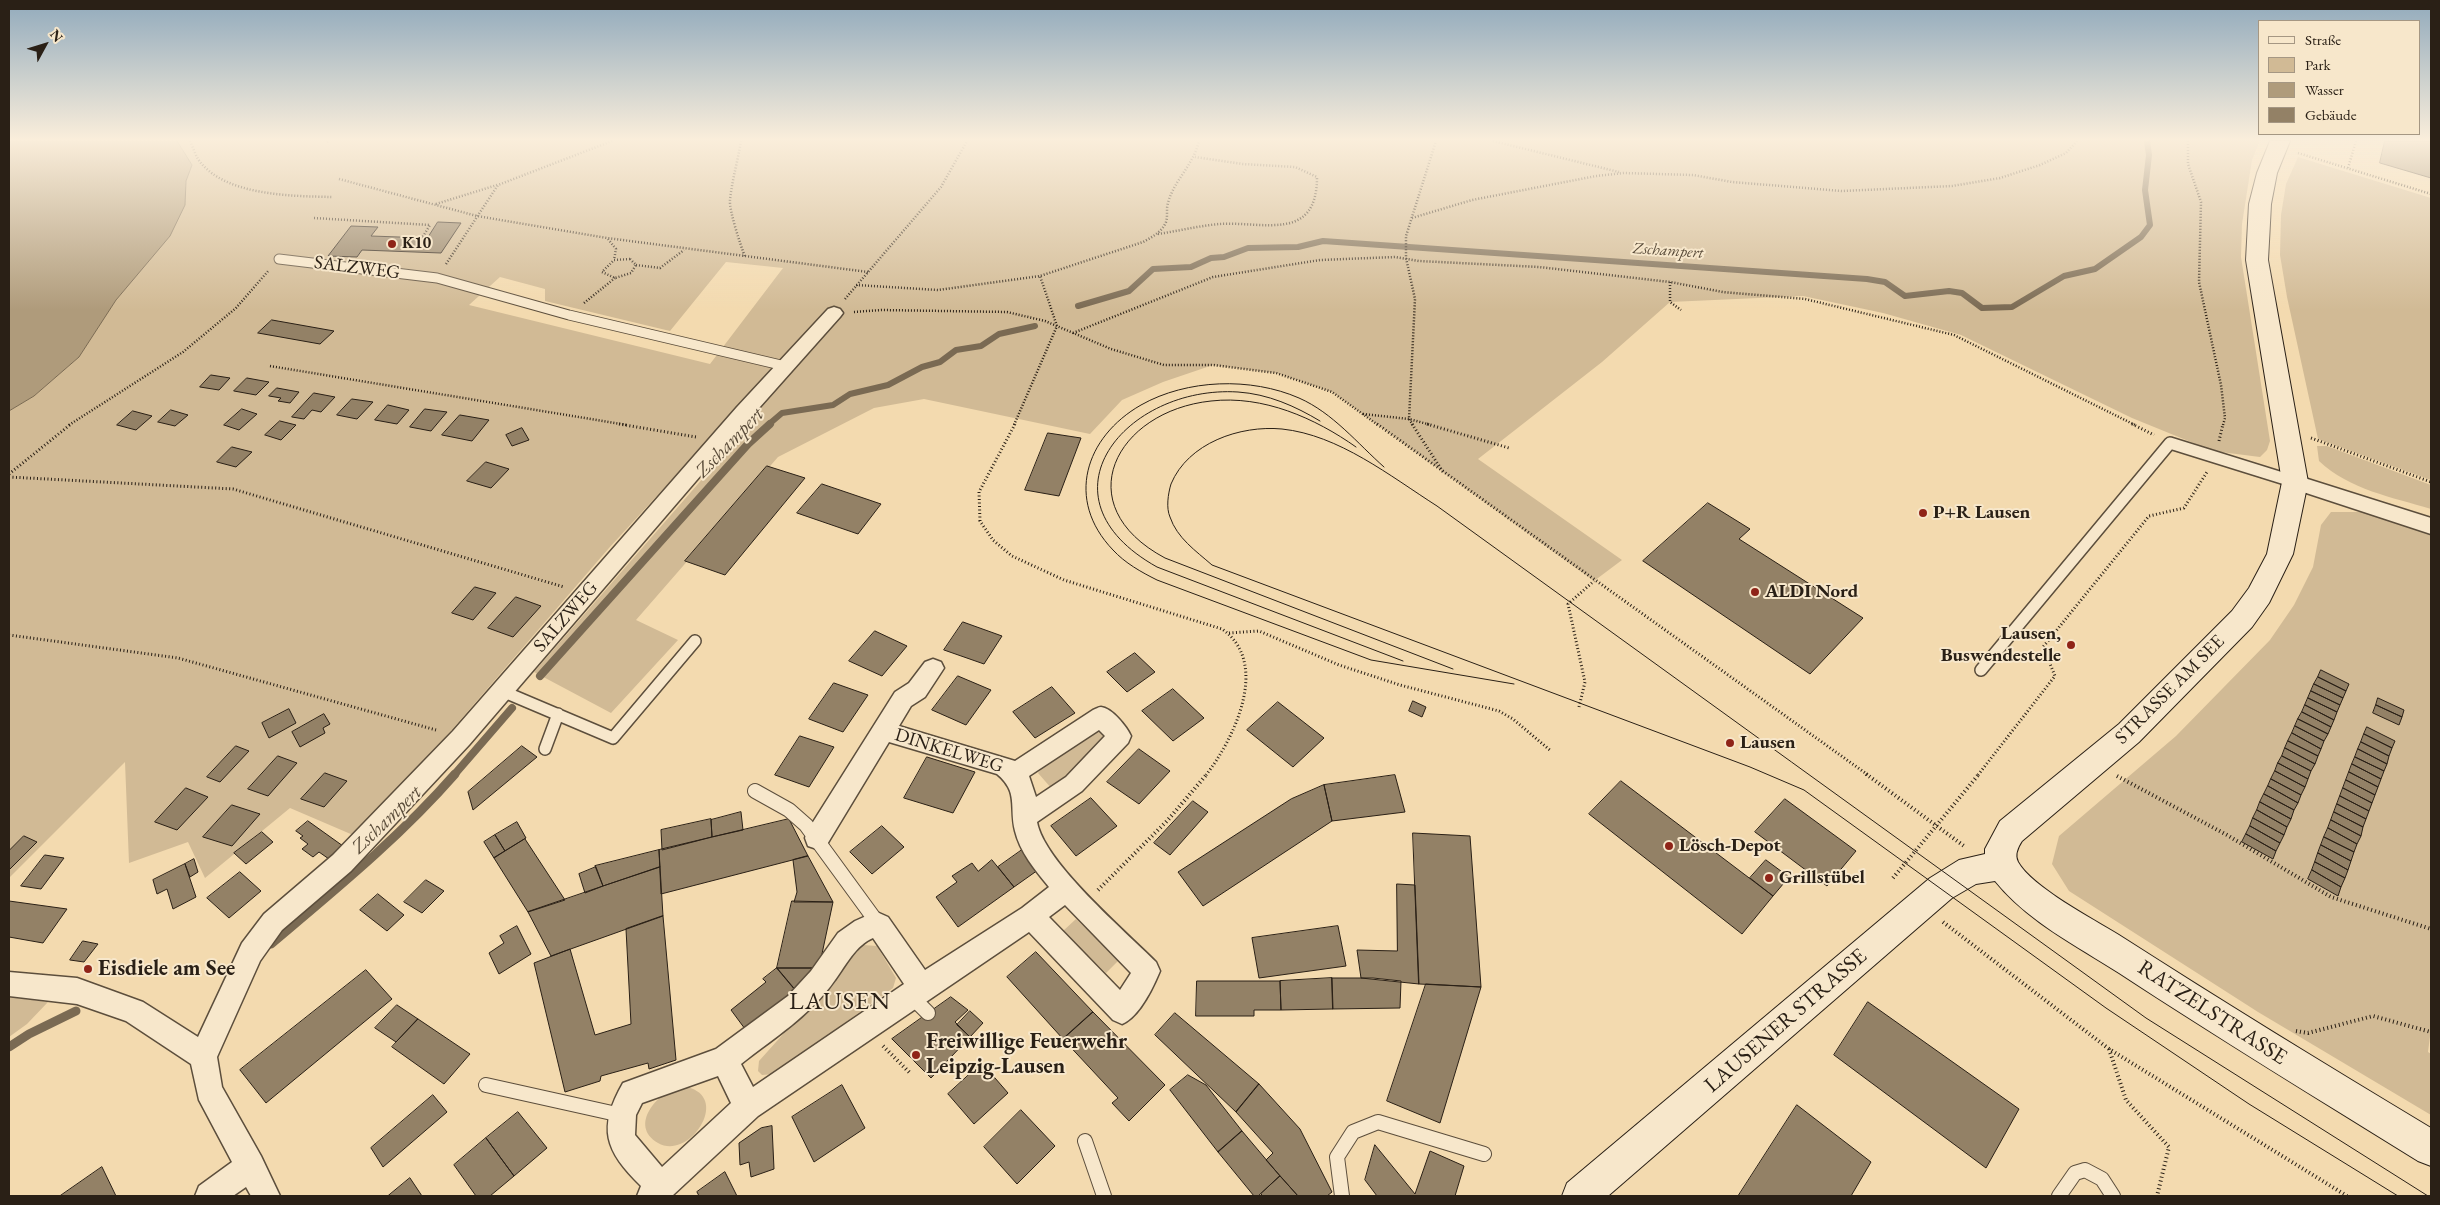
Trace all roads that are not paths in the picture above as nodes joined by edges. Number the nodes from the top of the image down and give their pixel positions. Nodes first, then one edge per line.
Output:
1 (2262, 197) edge
2 (279, 258) road end
3 (834, 313) road end
4 (785, 366) junction
5 (2295, 482) junction
6 (2431, 526) edge
7 (695, 641) dead end
8 (933, 668) dead end
9 (1981, 670) dead end
10 (502, 691) junction
11 (558, 714) junction
12 (883, 731) junction
13 (545, 749) dead end
14 (1015, 773) junction
15 (755, 791) dead end
16 (1025, 817) junction
17 (817, 838) junction
18 (2002, 866) junction
19 (1074, 897) junction
20 (1031, 916) junction
21 (879, 925) junction
22 (9, 984) edge
23 (920, 999) junction
24 (203, 1056) junction
25 (724, 1060) junction
26 (486, 1084) dead end
27 (748, 1106) junction
28 (621, 1115) junction
29 (1085, 1141) dead end
30 (2431, 1148) edge
31 (1484, 1154) dead end
32 (251, 1166) junction
33 (656, 1191) edge
34 (209, 1196) edge
35 (266, 1196) edge
36 (1104, 1196) edge
37 (1342, 1196) edge
38 (1580, 1196) edge
39 (2059, 1196) edge
40 (2113, 1196) edge

1 - 5 main road, STRASSE AM SEE
2 - 4 lane, SALZWEG
3 - 4 street, SALZWEG
4 - 10 street, SALZWEG
5 - 6 street
5 - 9 lane
5 - 18 main road, STRASSE AM SEE
7 - 11 lane
8 - 12 street, DINKELWEG
10 - 11 lane
10 - 24 street, SALZWEG
11 - 13 lane
12 - 14 street, DINKELWEG
12 - 17 street, DINKELWEG
14 - 16 street, DINKELWEG
14 - 16 street, DINKELWEG
15 - 17 lane
16 - 19 street, DINKELWEG
17 - 21 lane
18 - 30 main road, RATZELSTRASSE
18 - 38 main road, LAUSENER STRASSE
19 - 20 street
19 - 20 street, DINKELWEG
20 - 23 street
21 - 23 street
21 - 25 street
22 - 24 street
23 - 27 street
24 - 32 street
25 - 27 street
25 - 28 street
26 - 28 lane
27 - 33 street
28 - 33 street
29 - 36 lane
31 - 37 lane
32 - 34 street
32 - 35 street
39 - 40 lane

